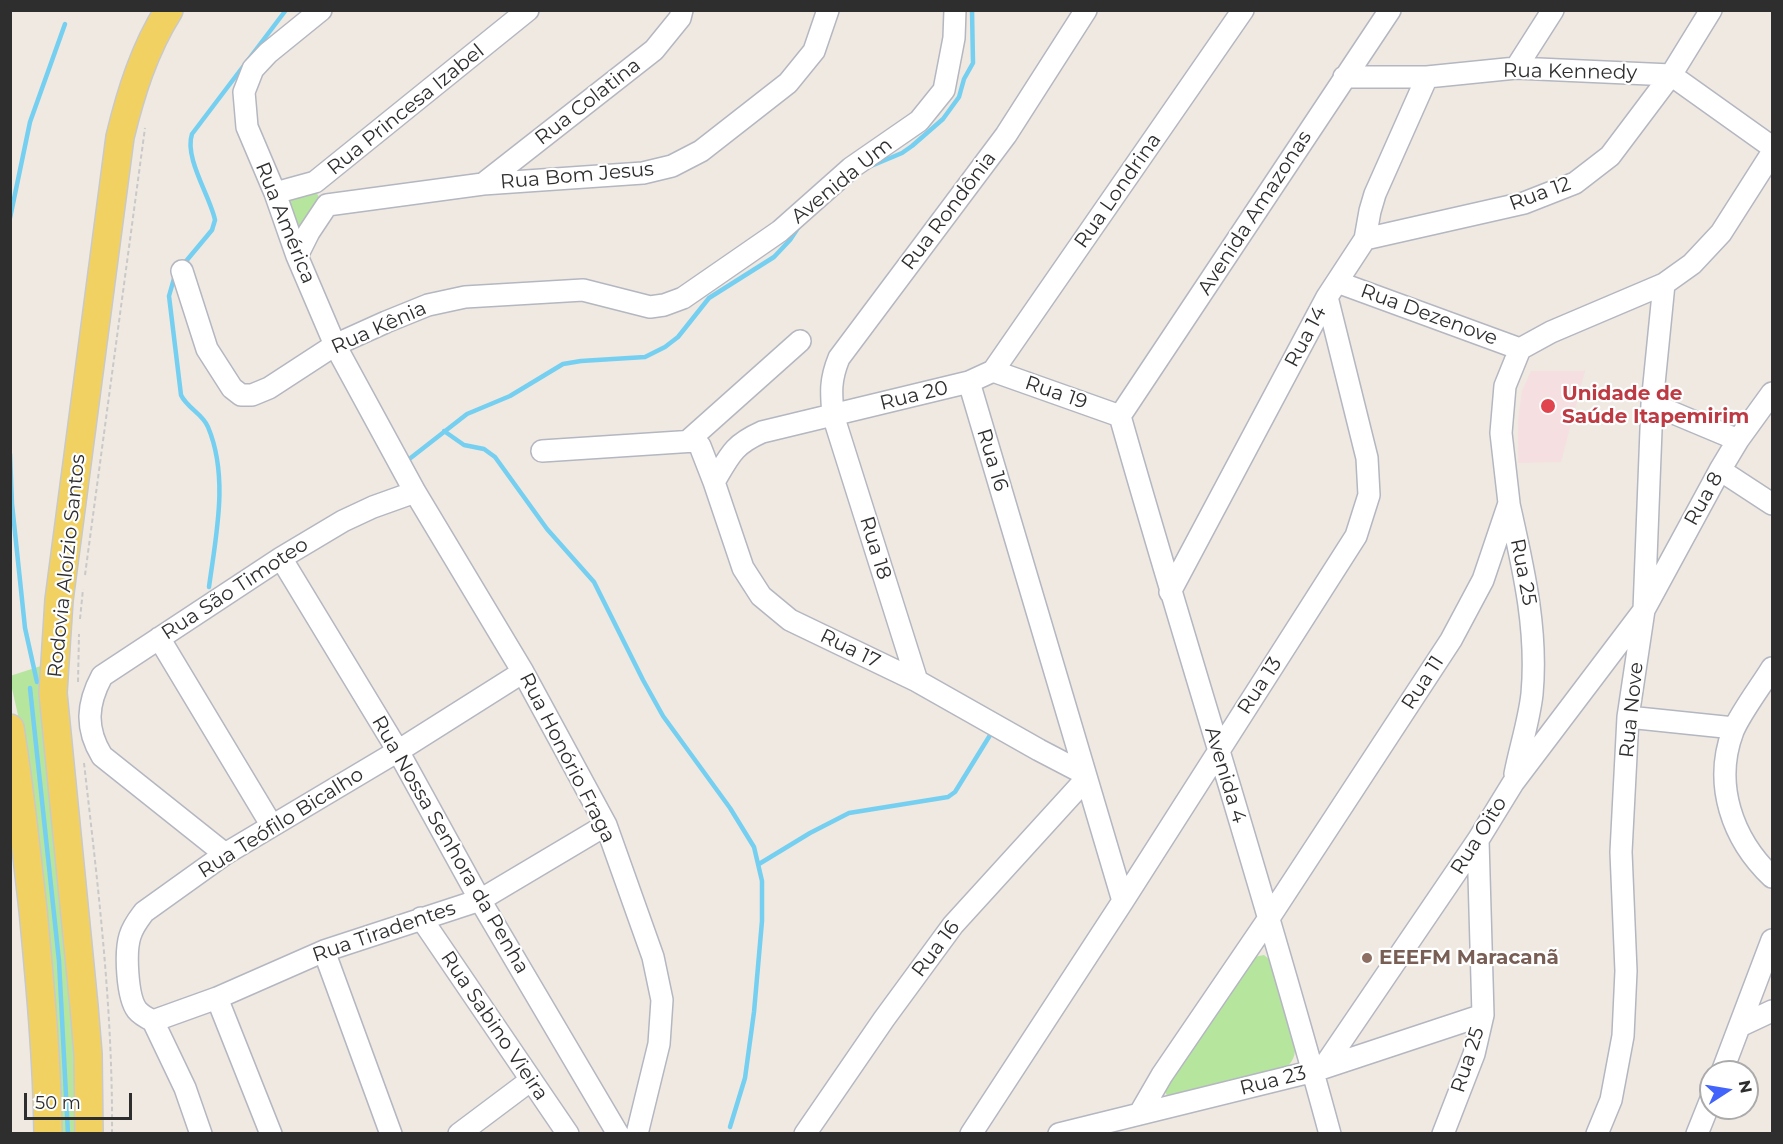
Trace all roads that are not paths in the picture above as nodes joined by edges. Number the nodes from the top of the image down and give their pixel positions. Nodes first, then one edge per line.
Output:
1 (169, 10) edge
2 (321, 10) edge
3 (528, 10) edge
4 (682, 10) edge
5 (828, 10) edge
6 (955, 10) edge
7 (1086, 10) edge
8 (1243, 10) edge
9 (1390, 10) edge
10 (1553, 10) edge
11 (1711, 10) edge
12 (309, 17) edge
13 (1516, 68) junction
14 (1671, 75) junction
15 (1344, 77) junction
16 (1427, 77) junction
17 (1773, 147) edge
18 (1773, 153) edge
19 (315, 183) junction
20 (483, 184) junction
21 (275, 193) junction
22 (327, 205) junction
23 (1365, 239) junction
24 (297, 256) junction
25 (182, 271) dead end
26 (1664, 284) junction
27 (1332, 289) junction
28 (664, 305) joint
29 (800, 341) dead end
30 (335, 345) junction
31 (1520, 349) junction
32 (993, 371) junction
33 (969, 382) junction
34 (1773, 393) edge
35 (1652, 404) junction
36 (833, 415) junction
37 (1120, 416) junction
38 (1738, 440) junction
39 (695, 443) junction
40 (542, 451) dead end
41 (393, 452) joint
42 (1720, 470) junction
43 (714, 482) junction
44 (411, 483) junction
45 (1509, 503) junction
46 (1773, 504) edge
47 (281, 558) junction
48 (1170, 592) junction
49 (1644, 610) junction
50 (159, 638) junction
51 (1773, 668) edge
52 (523, 672) junction
53 (917, 681) junction
54 (1628, 717) junction
55 (10, 728) edge
56 (1734, 728) junction
57 (398, 751) junction
58 (1219, 752) junction
59 (1086, 776) junction
60 (1513, 783) junction
61 (16, 802) edge
62 (606, 825) junction
63 (272, 826) junction
64 (1478, 840) junction
65 (225, 854) junction
66 (1773, 877) edge
67 (480, 900) junction
68 (1123, 901) junction
69 (421, 918) junction
70 (1269, 918) junction
71 (1773, 940) edge
72 (324, 951) junction
73 (217, 998) junction
74 (1773, 1011) edge
75 (1483, 1015) junction
76 (153, 1022) junction
77 (1740, 1026) junction
78 (1727, 1060) edge
79 (1318, 1070) junction
80 (531, 1080) junction
81 (1140, 1113) junction
82 (1703, 1120) edge
83 (48, 1134) edge
84 (89, 1134) edge
85 (201, 1134) edge
86 (271, 1134) edge
87 (391, 1134) edge
88 (459, 1134) edge
89 (568, 1134) edge
90 (618, 1134) edge
91 (637, 1134) edge
92 (805, 1134) edge
93 (971, 1134) edge
94 (1059, 1134) edge
95 (1330, 1134) edge
96 (1443, 1134) edge
97 (1597, 1134) edge
98 (1697, 1134) edge

1 - 84 main road, Rodovia Aloízio Santos
2 - 12 street, Rua América
3 - 19 street, Rua Princesa Izabel
4 - 20 street, Rua Colatina
5 - 20 street, Rua Bom Jesus
6 - 28 street, Avenida Um
7 - 36 street, Rua Rondônia
8 - 32 street, Rua Londrina
9 - 15 street, Avenida Amazonas
10 - 13 street
11 - 14 street, Rua 12
12 - 21 street, Rua América
13 - 14 street, Rua Kennedy
13 - 16 street, Rua Kennedy
14 - 17 street
14 - 23 street, Rua 12
15 - 16 street, Rua Kennedy
15 - 37 street, Avenida Amazonas
16 - 23 street, Rua 14
18 - 26 street
19 - 21 street, Rua Princesa Izabel
19 - 22 street
20 - 22 street, Rua Bom Jesus
21 - 24 street, Rua América
22 - 24 street
23 - 27 street, Rua 14
24 - 30 street, Rua América
25 - 30 street, Rua Kênia
26 - 31 street
26 - 35 street, Rua Nove
27 - 31 street, Rua Dezenove
27 - 48 street, Rua 14
27 - 58 street, Rua 13
28 - 30 street, Rua Kênia
29 - 39 street
30 - 41 street, Rua América
31 - 45 street, Rua 11
32 - 33 street, Rua 20
32 - 37 street, Rua 19
33 - 36 street, Rua 20
33 - 59 street, Rua 16
34 - 38 street, Rua 8
35 - 38 street
35 - 49 street, Rua Nove
36 - 43 street, Rua 20
36 - 53 street, Rua 18
37 - 48 street, Avenida 4
38 - 42 street, Rua 8
39 - 40 street
39 - 43 street, Rua 17
41 - 44 street, Rua Honório Fraga
42 - 46 street
42 - 49 street, Rua 8
43 - 53 street, Rua 17
44 - 47 street, Rua São Timoteo
44 - 52 street, Rua Honório Fraga
45 - 60 street, Rua 25
45 - 70 street, Rua 11
47 - 50 street, Rua São Timoteo
47 - 57 street, Rua Nossa Senhora da Penha
48 - 58 street, Avenida 4
49 - 54 street, Rua Nove
49 - 60 street, Rua Oito
50 - 63 street
50 - 65 street, Rua São Timoteo
51 - 56 street
52 - 57 street, Rua Teófilo Bicalho
52 - 62 street, Rua Honório Fraga
53 - 59 street, Rua 17
54 - 56 street
54 - 97 street, Rua Nove
55 - 61 main road
56 - 66 street
57 - 63 street, Rua Teófilo Bicalho
57 - 67 street, Rua Nossa Senhora da Penha
58 - 68 street, Rua 13
58 - 70 street, Avenida 4
59 - 68 street, Rua 16
59 - 92 street, Rua 16
60 - 64 street, Rua Oito
61 - 83 main road
62 - 67 street, Rua Tiradentes
62 - 91 street, Rua Honório Fraga
63 - 65 street, Rua Teófilo Bicalho
64 - 75 street, Rua 25
64 - 79 street, Rua Oito
65 - 76 street, Rua Teófilo Bicalho
67 - 69 street, Rua Tiradentes
67 - 90 street, Rua Nossa Senhora da Penha
68 - 93 street, Rua 13
69 - 72 street, Rua Tiradentes
69 - 80 street, Rua Sabino Vieira
70 - 79 street, Avenida 4
70 - 81 street, Rua 11
71 - 77 street
72 - 73 street, Rua Tiradentes
72 - 87 street
73 - 76 street, Rua Tiradentes
73 - 86 street
74 - 77 street
75 - 79 street, Rua 23
75 - 96 street, Rua 25
76 - 85 street, Rua Teófilo Bicalho
77 - 78 street
79 - 81 street, Rua 23
79 - 95 street, Avenida 4
80 - 88 street
80 - 89 street, Rua Sabino Vieira
81 - 94 street, Rua 23
82 - 98 street

